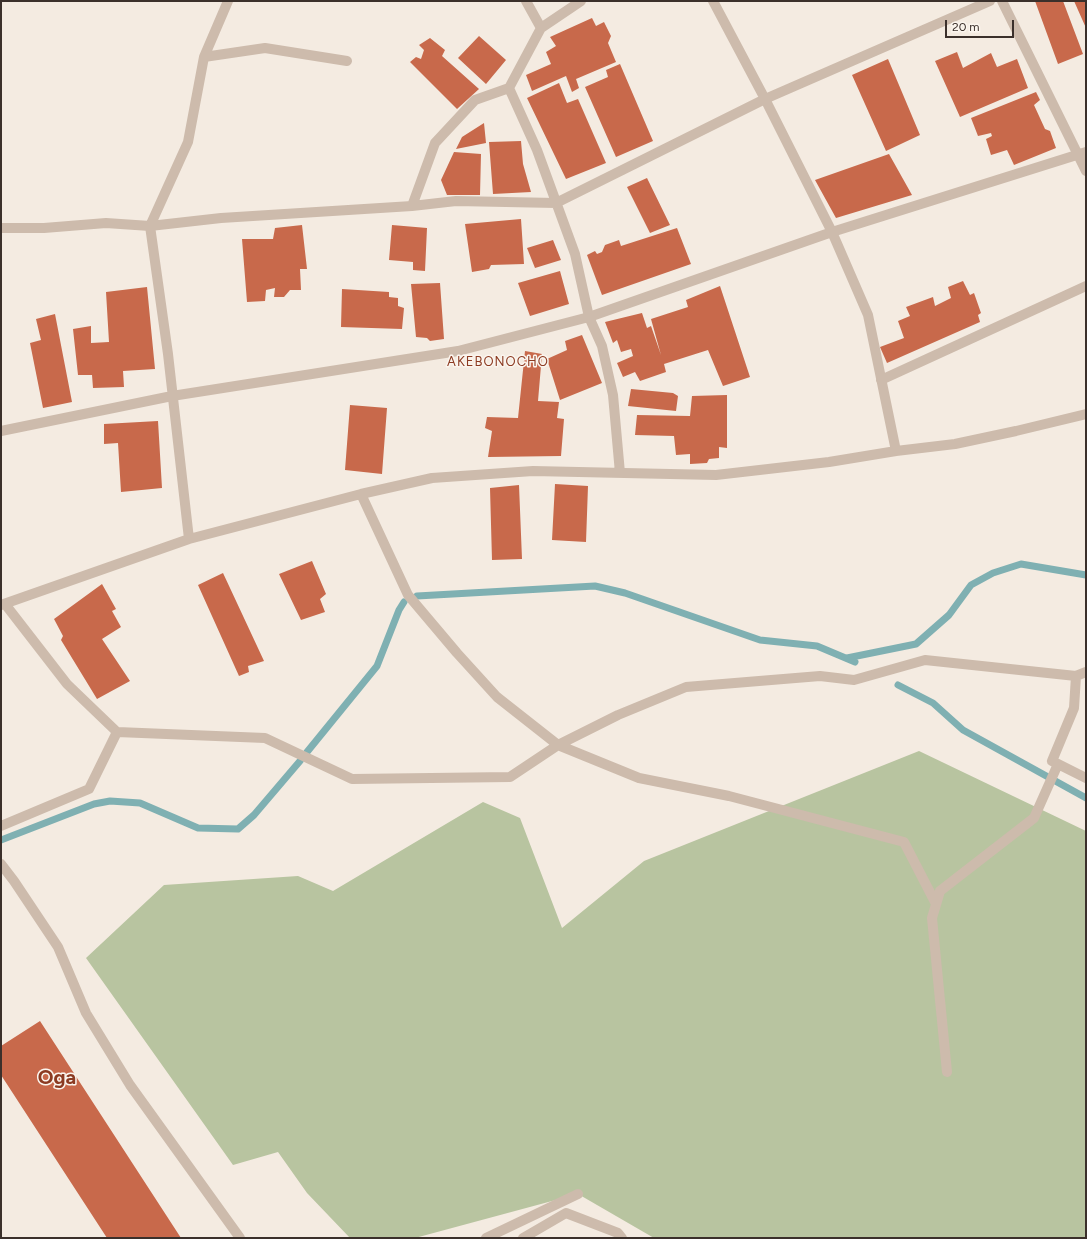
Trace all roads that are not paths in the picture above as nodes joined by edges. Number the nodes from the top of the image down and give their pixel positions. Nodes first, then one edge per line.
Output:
1 (228, 1) edge
2 (526, 1) edge
3 (580, 1) edge
4 (713, 1) edge
5 (990, 1) edge
6 (1002, 1) edge
7 (541, 28) junction
8 (204, 57) junction
9 (347, 61) dead end
10 (509, 88) junction
11 (765, 99) junction
12 (1082, 153) edge
13 (1086, 171) edge
14 (556, 203) junction
15 (412, 206) junction
16 (150, 226) junction
17 (1, 228) edge
18 (832, 232) junction
19 (1086, 286) edge
20 (589, 317) junction
21 (881, 380) junction
22 (172, 396) junction
23 (1086, 414) edge
24 (1, 431) edge
25 (896, 451) junction
26 (620, 473) junction
27 (361, 494) junction
28 (189, 539) junction
29 (3, 604) edge
30 (1086, 672) edge
31 (1076, 676) junction
32 (117, 732) junction
33 (558, 745) junction
34 (1058, 764) junction
35 (1086, 778) edge
36 (1, 826) edge
37 (1, 864) edge
38 (936, 904) junction
39 (947, 1072) dead end
40 (578, 1194) dead end
41 (240, 1238) edge
42 (486, 1238) edge
43 (523, 1238) edge
44 (622, 1238) edge

1 - 8 street
2 - 7 street
3 - 7 street
4 - 11 street
5 - 11 street
6 - 12 street
7 - 10 street
8 - 9 street
8 - 16 street
10 - 14 street
10 - 15 street
11 - 14 street
11 - 18 street
12 - 13 street
12 - 18 street
14 - 15 street
14 - 20 street
15 - 16 street
16 - 17 street
16 - 22 street
18 - 20 street
18 - 21 street
19 - 21 street
20 - 22 street
20 - 26 street
21 - 25 street
22 - 24 street
22 - 28 street
23 - 25 street
25 - 26 street
26 - 27 street
27 - 28 street
27 - 33 street
28 - 29 street
29 - 32 street
30 - 31 street
31 - 33 street
31 - 34 street
32 - 33 street
32 - 36 street
33 - 38 street
34 - 35 street
34 - 38 street
37 - 41 street
38 - 39 street
40 - 42 street
43 - 44 street

